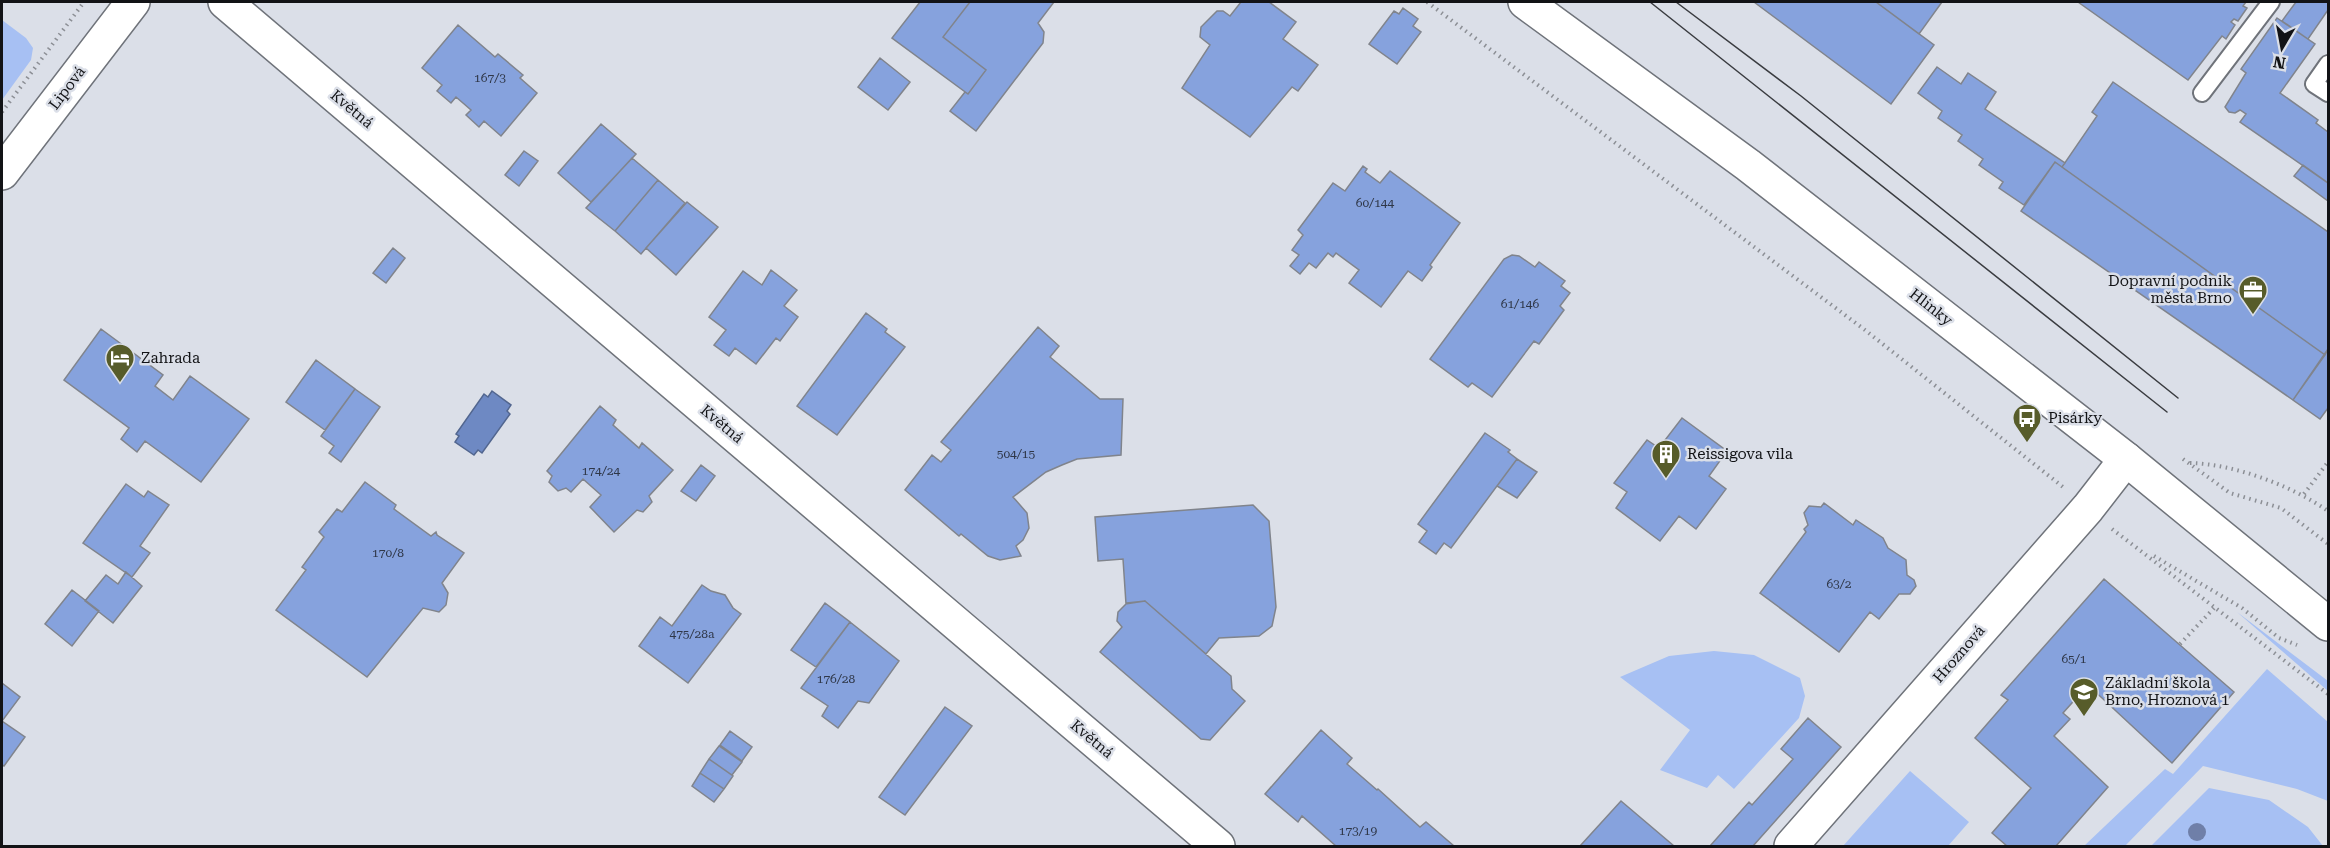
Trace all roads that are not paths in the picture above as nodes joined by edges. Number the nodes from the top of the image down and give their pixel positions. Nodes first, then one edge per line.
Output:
1 (133, 2) edge
2 (225, 2) edge
3 (1525, 2) edge
4 (2271, 2) edge
5 (2328, 64) edge
6 (2202, 93) dead end
7 (2328, 93) edge
8 (2, 173) edge
9 (2126, 459) junction
10 (2328, 624) edge
11 (1218, 846) edge
12 (1791, 846) edge

1 - 8 street, Lipová
2 - 11 street, Květná
3 - 9 street, Hlinky
4 - 6 lane
5 - 7 lane
9 - 10 street, Hlinky
9 - 12 street, Hroznová

